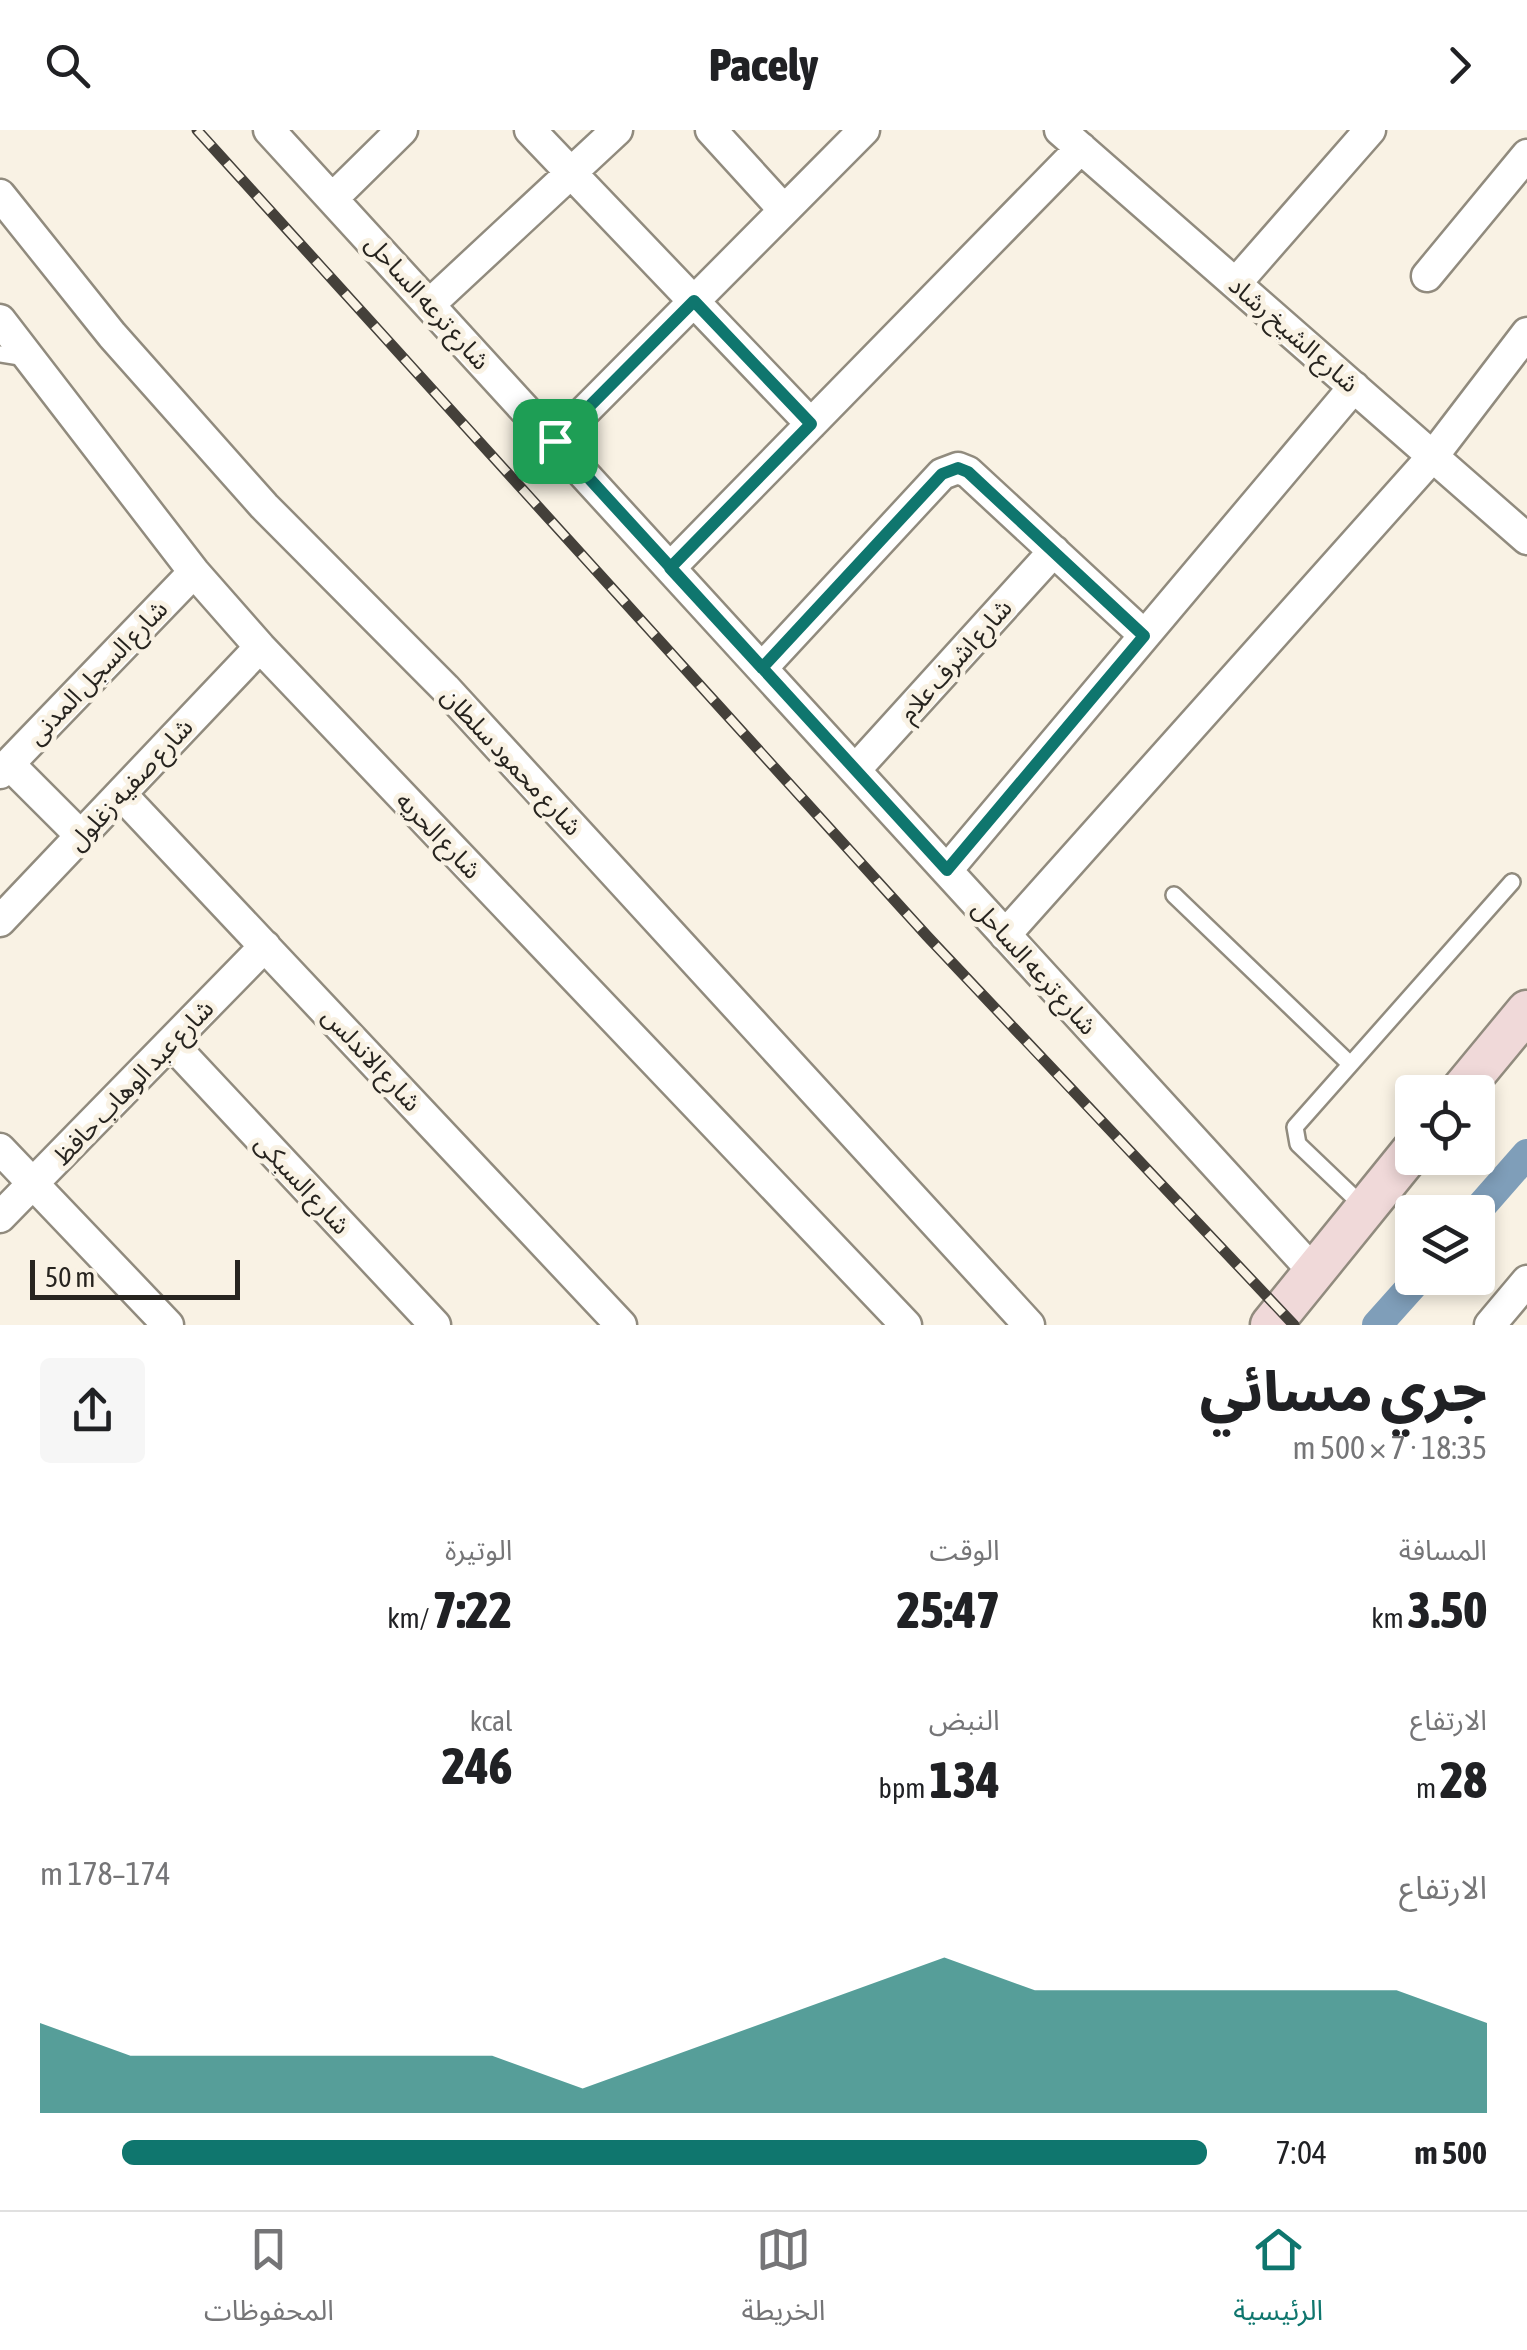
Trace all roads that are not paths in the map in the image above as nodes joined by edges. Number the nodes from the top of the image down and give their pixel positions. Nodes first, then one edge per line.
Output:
1 (269, 130) edge
2 (402, 130) edge
3 (530, 130) edge
4 (616, 130) edge
5 (711, 130) edge
6 (864, 130) edge
7 (1370, 130) edge
8 (1070, 139) edge
9 (1527, 155) edge
10 (571, 173) junction
11 (0, 195) edge
12 (333, 198) junction
13 (784, 210) junction
14 (1427, 276) dead end
15 (1236, 283) junction
16 (694, 301) junction
17 (430, 304) junction
18 (0, 320) edge
19 (1527, 333) edge
20 (15, 356) edge
21 (1354, 387) junction
22 (811, 424) junction
23 (555, 441) junction
24 (1432, 456) junction
25 (1527, 540) edge
26 (1054, 551) junction
27 (670, 568) junction
28 (194, 572) junction
29 (1144, 636) junction
30 (260, 647) junction
31 (762, 668) junction
32 (5, 768) edge
33 (855, 770) junction
34 (122, 794) junction
35 (81, 836) junction
36 (947, 870) junction
37 (1512, 882) dead end
38 (1174, 896) dead end
39 (0, 921) edge
40 (1005, 935) junction
41 (265, 946) junction
42 (1527, 1011) edge
43 (171, 1043) junction
44 (1350, 1064) junction
45 (1474, 1075) edge
46 (0, 1149) edge
47 (1395, 1171) edge
48 (33, 1183) junction
49 (1365, 1208) junction
50 (0, 1217) edge
51 (1314, 1272) junction
52 (1527, 1281) edge
53 (168, 1325) edge
54 (434, 1325) edge
55 (621, 1325) edge
56 (906, 1325) edge
57 (1029, 1325) edge
58 (1271, 1325) edge
59 (1490, 1325) edge

1 - 12 street, شارع ترعه الساحل
2 - 12 street
3 - 10 street
4 - 10 street
5 - 13 street
6 - 13 street
7 - 15 street
8 - 15 street, شارع الشيخ رشاد
8 - 22 street
9 - 14 street
10 - 16 street
10 - 17 street
11 - 57 street, شارع محمود سلطان
12 - 17 street, شارع ترعه الساحل
13 - 16 street
15 - 21 street, شارع الشيخ رشاد
16 - 22 street
16 - 23 street
17 - 23 street, شارع ترعه الساحل
18 - 20 street, شارع الحريه
19 - 24 street
20 - 28 street, شارع الحريه
21 - 24 street, شارع الشيخ رشاد
21 - 29 street
22 - 27 street
23 - 27 street, شارع ترعه الساحل
24 - 25 street, شارع الشيخ رشاد
24 - 40 street
26 - 29 street
26 - 31 street
26 - 33 street, شارع اشرف علام
27 - 31 street, شارع ترعه الساحل
28 - 30 street, شارع الحريه
28 - 32 street, شارع السجل المدنى
29 - 36 street
30 - 34 street, شارع صفيه زغلول
30 - 56 street, شارع الحريه
31 - 33 street, شارع ترعه الساحل
32 - 35 street
33 - 36 street, شارع ترعه الساحل
34 - 35 street, شارع صفيه زغلول
34 - 41 street, شارع الاندلس
35 - 39 street, شارع صفيه زغلول
36 - 40 street, شارع ترعه الساحل
37 - 44 lane
38 - 44 lane
40 - 51 street, شارع ترعه الساحل
41 - 43 street, شارع عبد الوهاب حافظ
41 - 55 street, شارع الاندلس
42 - 45 street
43 - 48 street, شارع عبد الوهاب حافظ
43 - 54 street, شارع السبكى
44 - 49 lane
46 - 48 street
47 - 49 street
48 - 50 street, شارع عبد الوهاب حافظ
48 - 53 street
49 - 51 street
51 - 58 street
52 - 59 street

